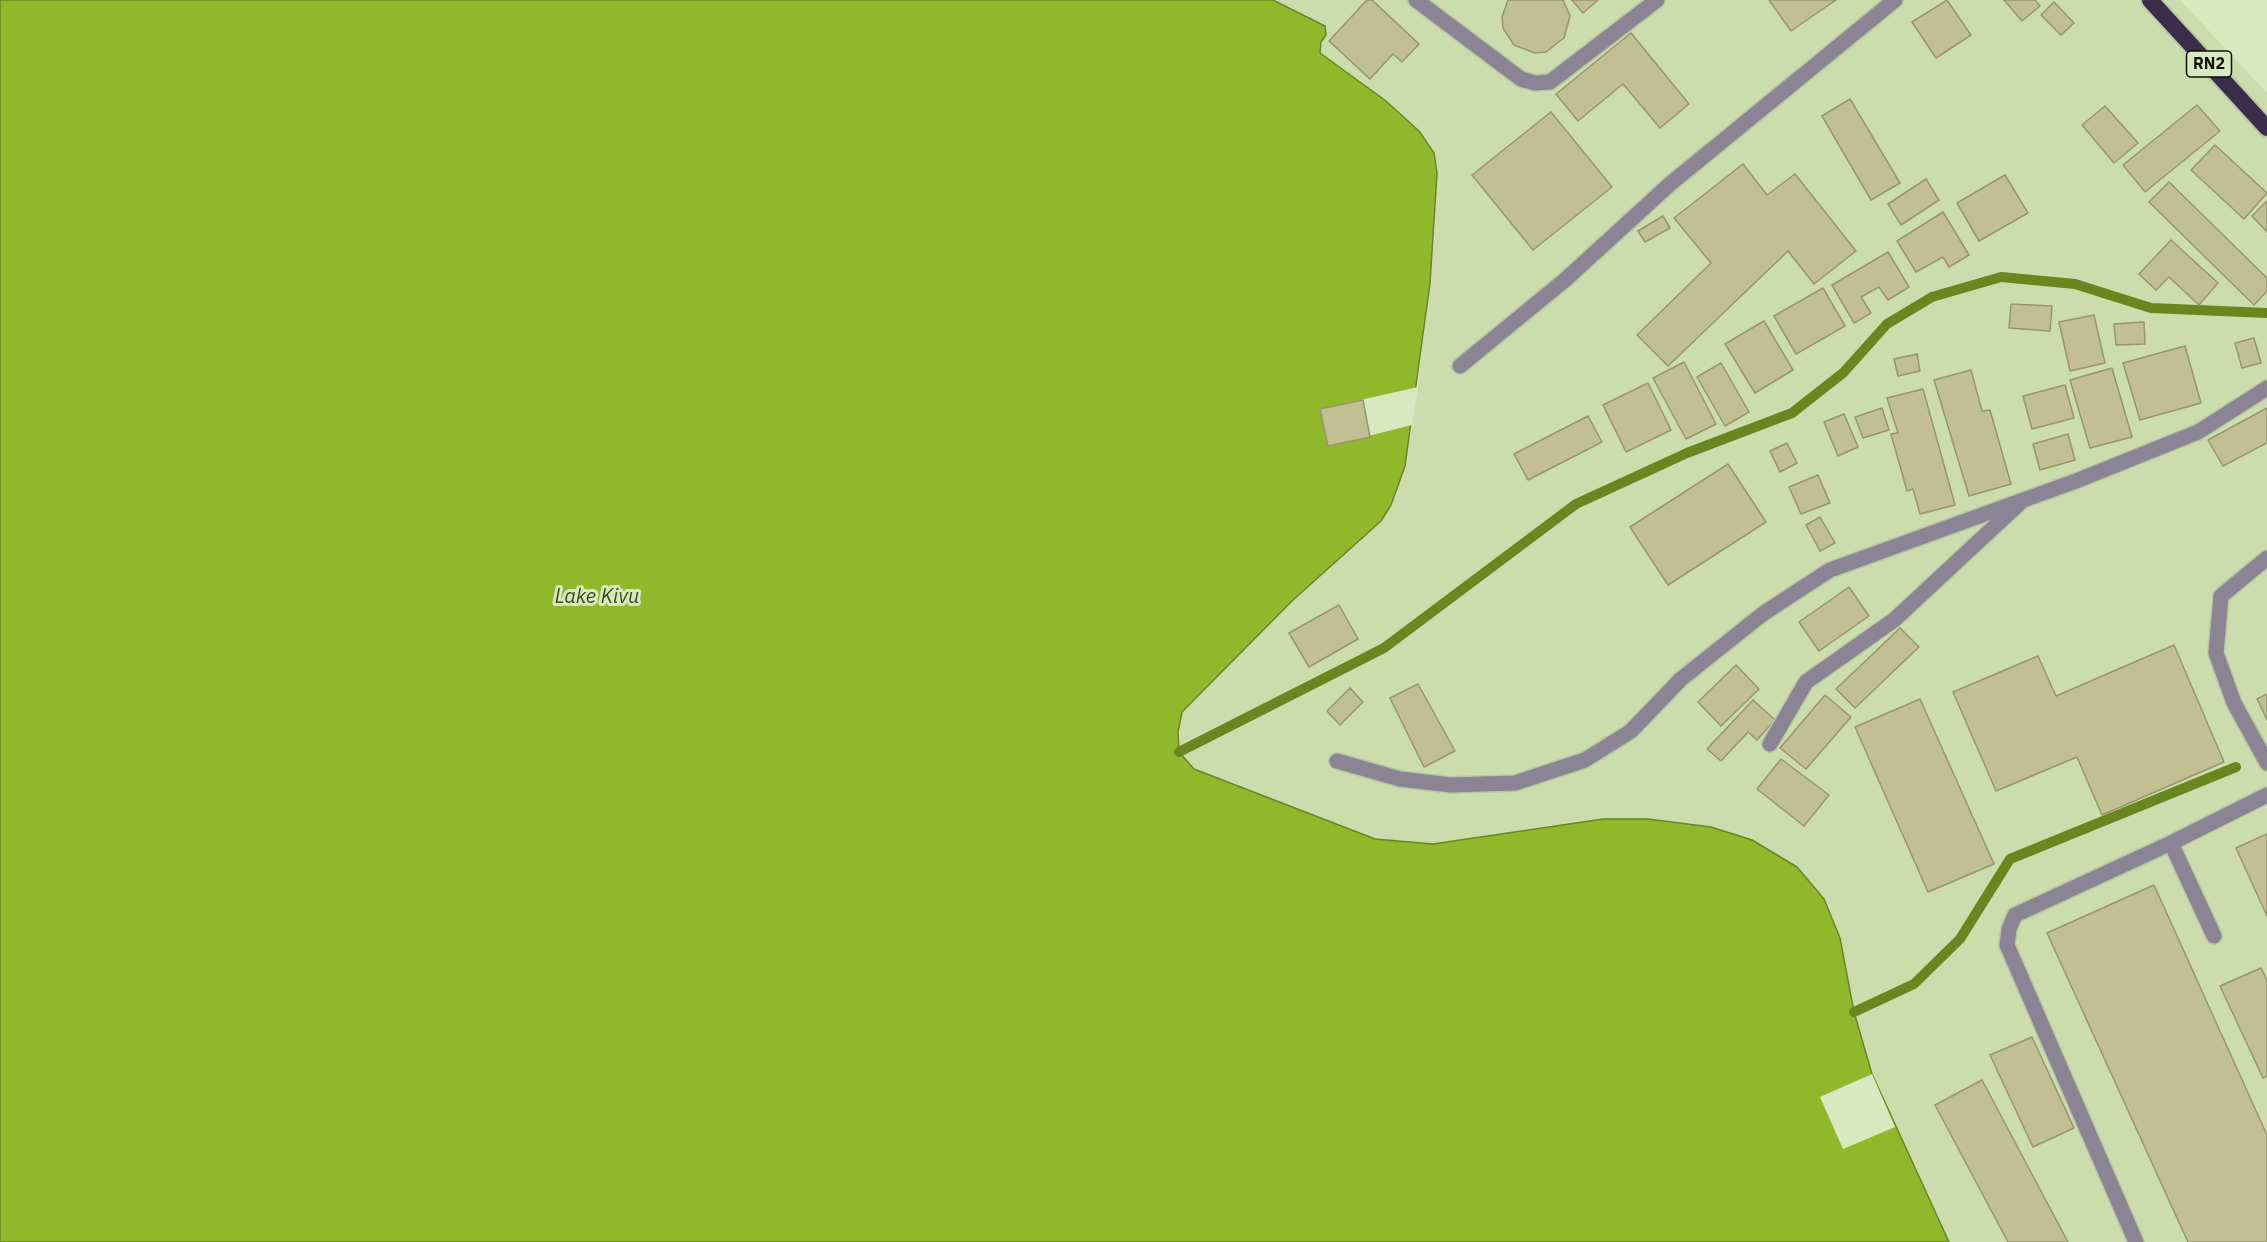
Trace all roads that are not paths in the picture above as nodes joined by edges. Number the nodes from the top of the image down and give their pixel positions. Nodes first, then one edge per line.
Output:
1 (1416, 0) edge
2 (1657, 0) edge
3 (1895, 0) edge
4 (2150, 0) edge
5 (2267, 129) edge
6 (1460, 366) dead end
7 (2267, 388) edge
8 (2022, 501) junction
9 (2267, 558) edge
10 (1770, 744) dead end
11 (1337, 761) dead end
12 (2267, 763) edge
13 (2267, 795) edge
14 (2171, 843) junction
15 (2214, 936) dead end
16 (2136, 1242) edge

1 - 2 street
3 - 6 street
4 - 5 highway, RN2
7 - 8 street
8 - 10 street
8 - 11 street
9 - 12 street
13 - 14 street
14 - 15 street
14 - 16 street

